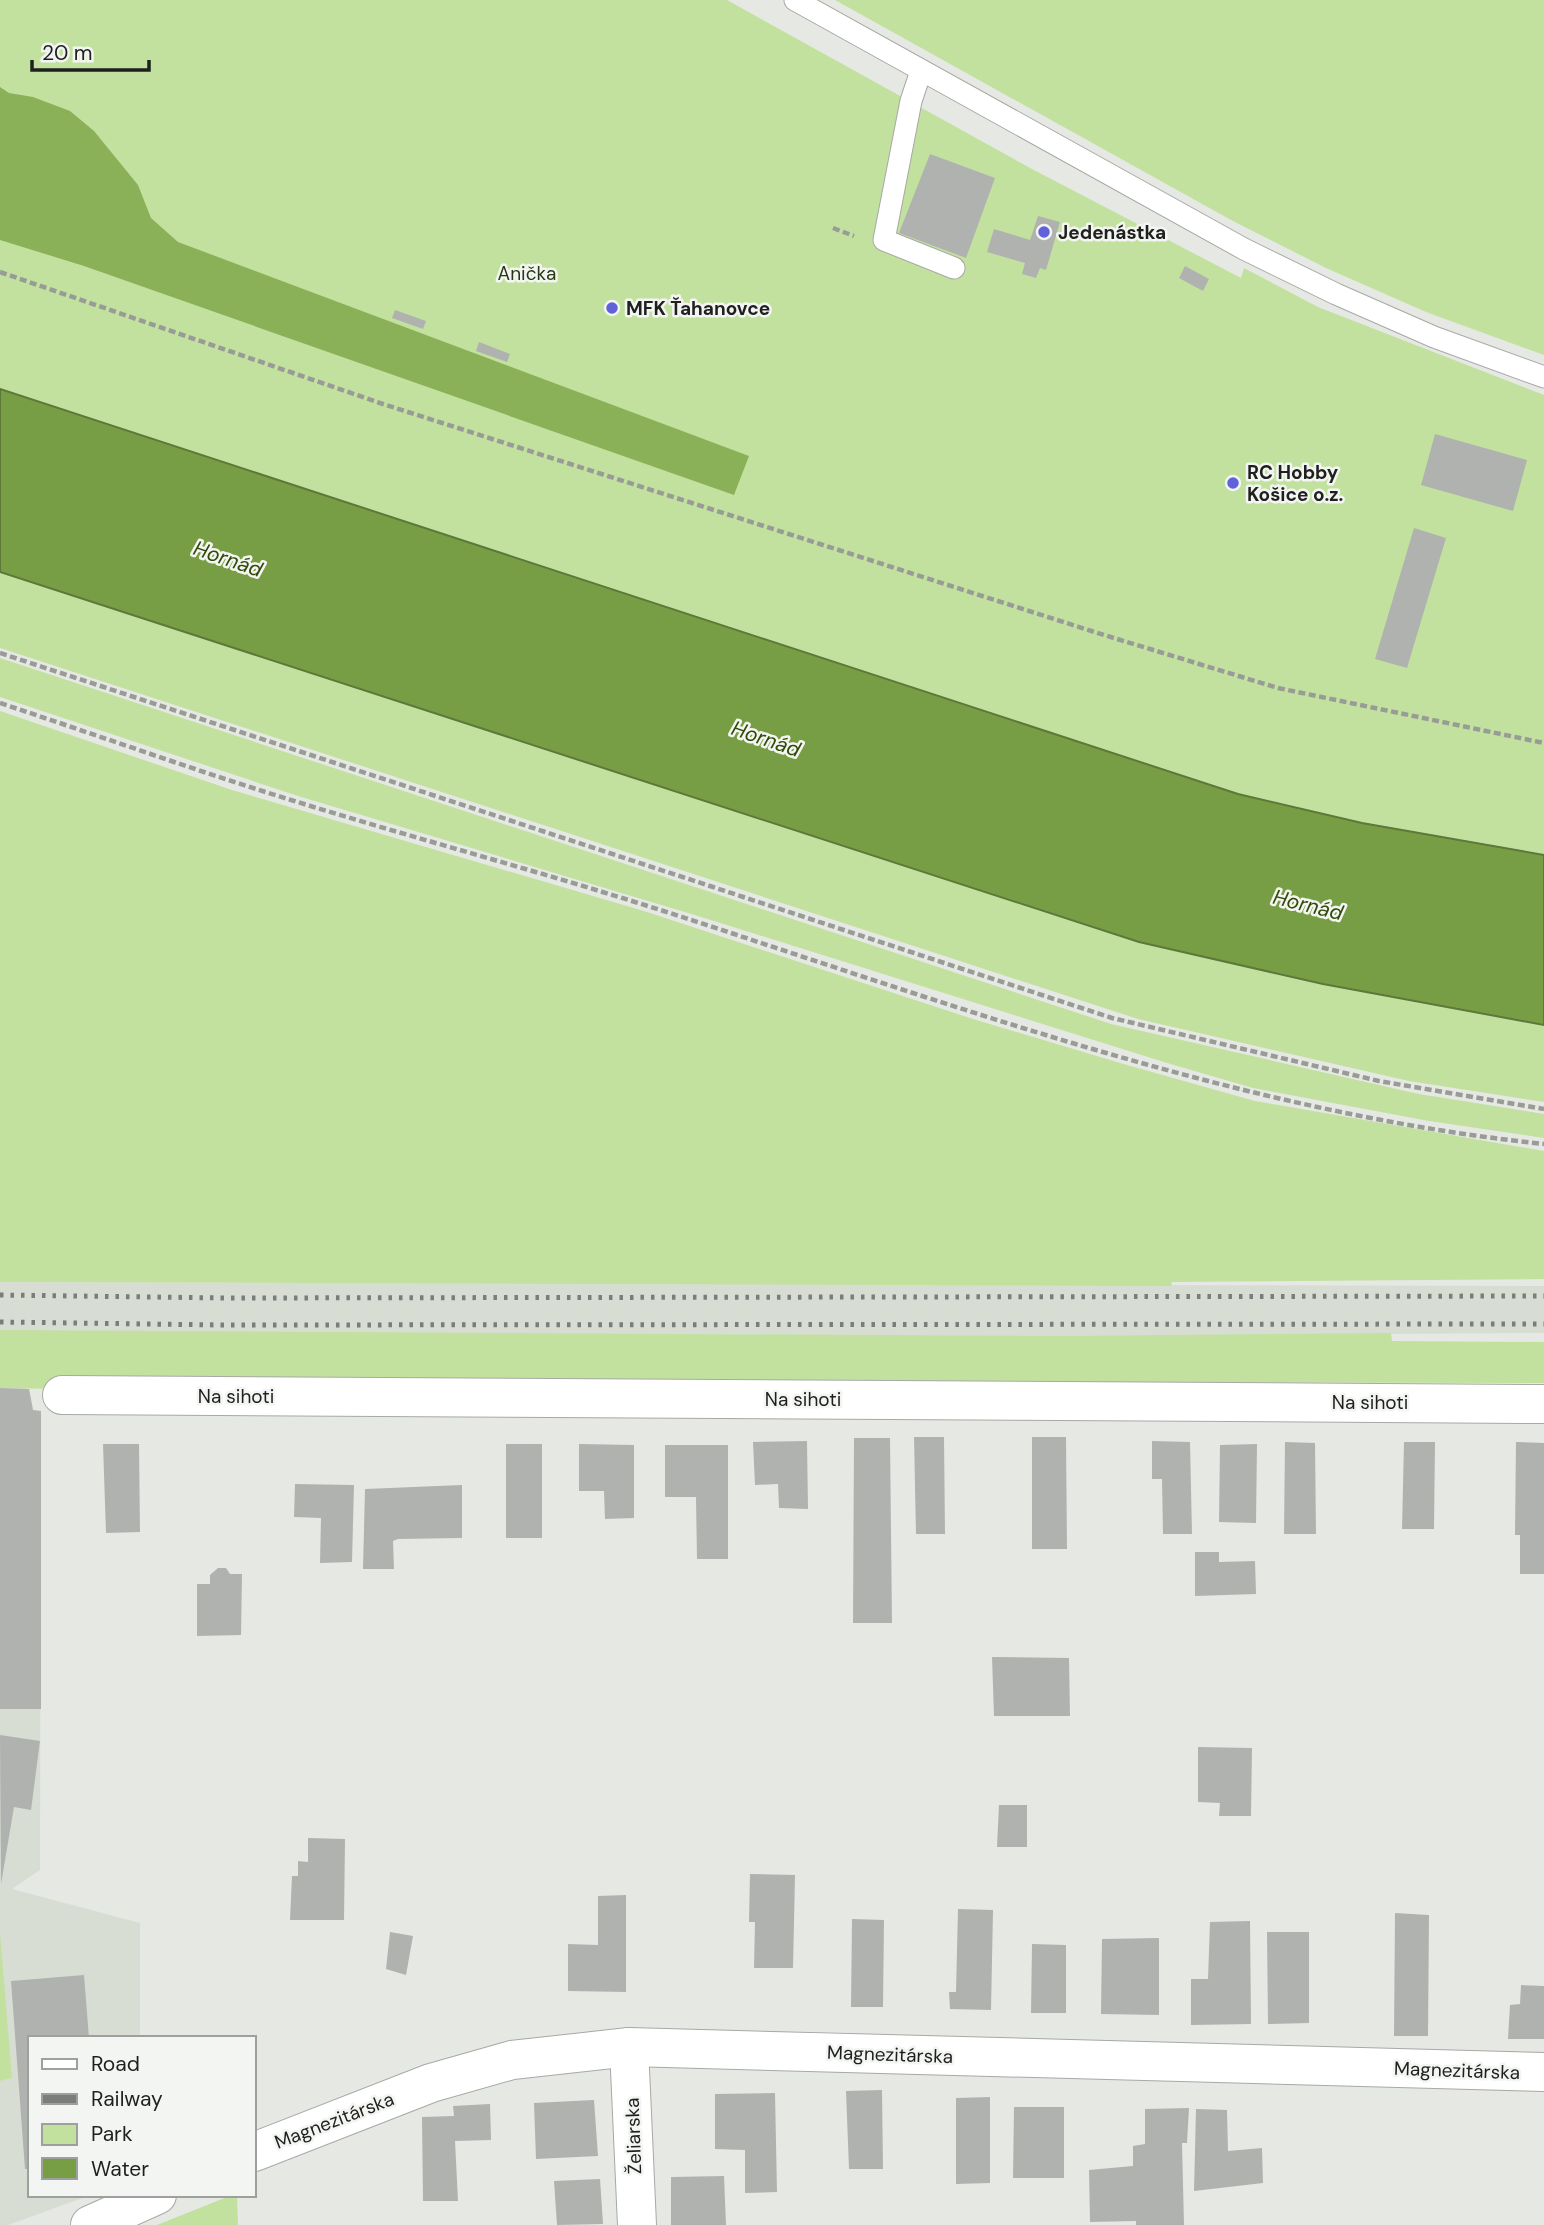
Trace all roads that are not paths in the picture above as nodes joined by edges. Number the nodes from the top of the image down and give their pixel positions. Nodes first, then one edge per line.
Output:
1 (794, 0) edge
2 (921, 71) junction
3 (954, 268) dead end
4 (1544, 377) edge
5 (62, 1395) dead end
6 (1544, 1404) edge
7 (629, 2047) junction
8 (1544, 2072) edge
9 (256, 2151) edge
10 (153, 2197) edge
11 (90, 2225) edge
12 (637, 2225) edge

1 - 2 lane
2 - 3 lane
2 - 4 lane
5 - 6 street, Na sihoti
7 - 8 street, Magnezitárska
7 - 9 street, Magnezitárska
7 - 12 street, Želiarska
10 - 11 street

